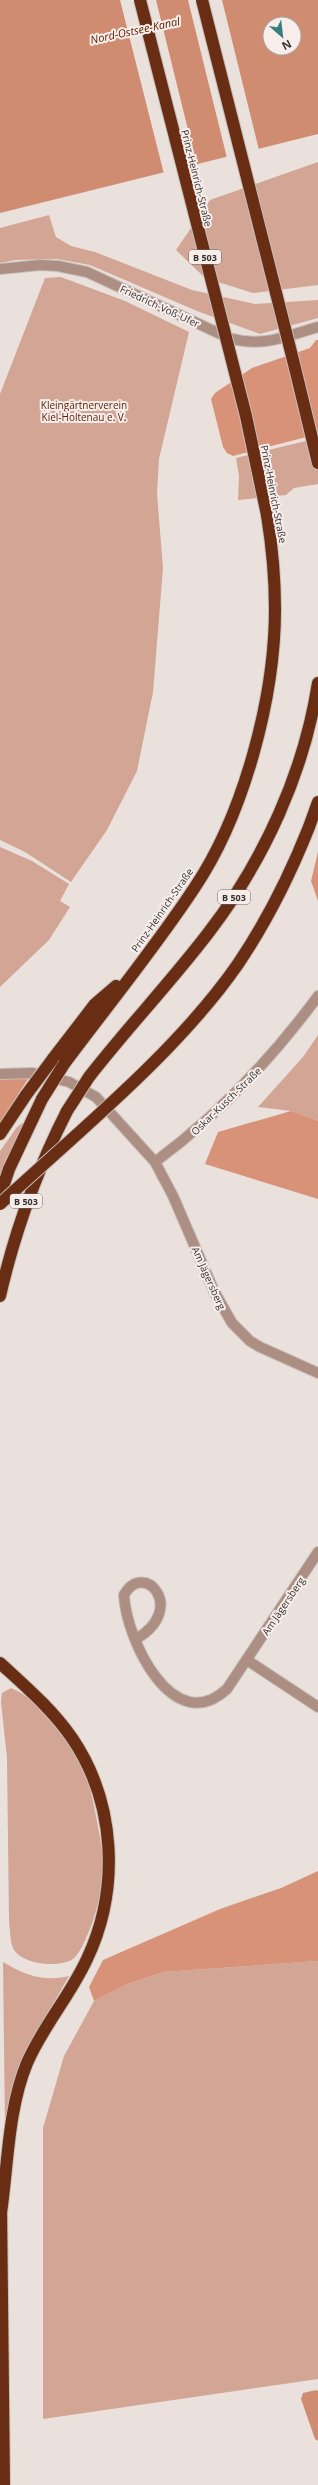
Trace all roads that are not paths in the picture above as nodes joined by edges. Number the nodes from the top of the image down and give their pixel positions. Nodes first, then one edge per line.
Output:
1 (140, 0) edge
2 (202, 0) edge
3 (0, 269) edge
4 (318, 327) edge
5 (318, 463) edge
6 (318, 682) edge
7 (318, 802) edge
8 (318, 996) edge
9 (58, 1062) junction
10 (0, 1074) edge
11 (0, 1134) edge
12 (155, 1162) junction
13 (0, 1196) edge
14 (0, 1204) edge
15 (0, 1296) edge
16 (318, 1372) edge
17 (318, 1552) edge
18 (136, 1639) junction
19 (247, 1660) junction
20 (0, 1663) edge
21 (318, 1707) edge
22 (0, 2187) edge
23 (1, 2213) junction
24 (4, 2485) edge

1 - 9 highway, Prinz-Heinrich-Straße / B 503, bridge
2 - 5 highway, bridge
3 - 4 street, Friedrich-Voß-Ufer
6 - 15 highway, B 503, bridge
7 - 14 highway, bridge
8 - 12 street, Oskar-Kusch-Straße
9 - 11 highway, bridge
9 - 13 highway, B 503, bridge
10 - 12 street
12 - 16 street, Am Jägersberg
17 - 19 street, Am Jägersberg
18 - 18 street, Am Jägersberg
18 - 19 street, Am Jägersberg
19 - 21 street
20 - 23 highway
22 - 23 highway
23 - 24 highway

